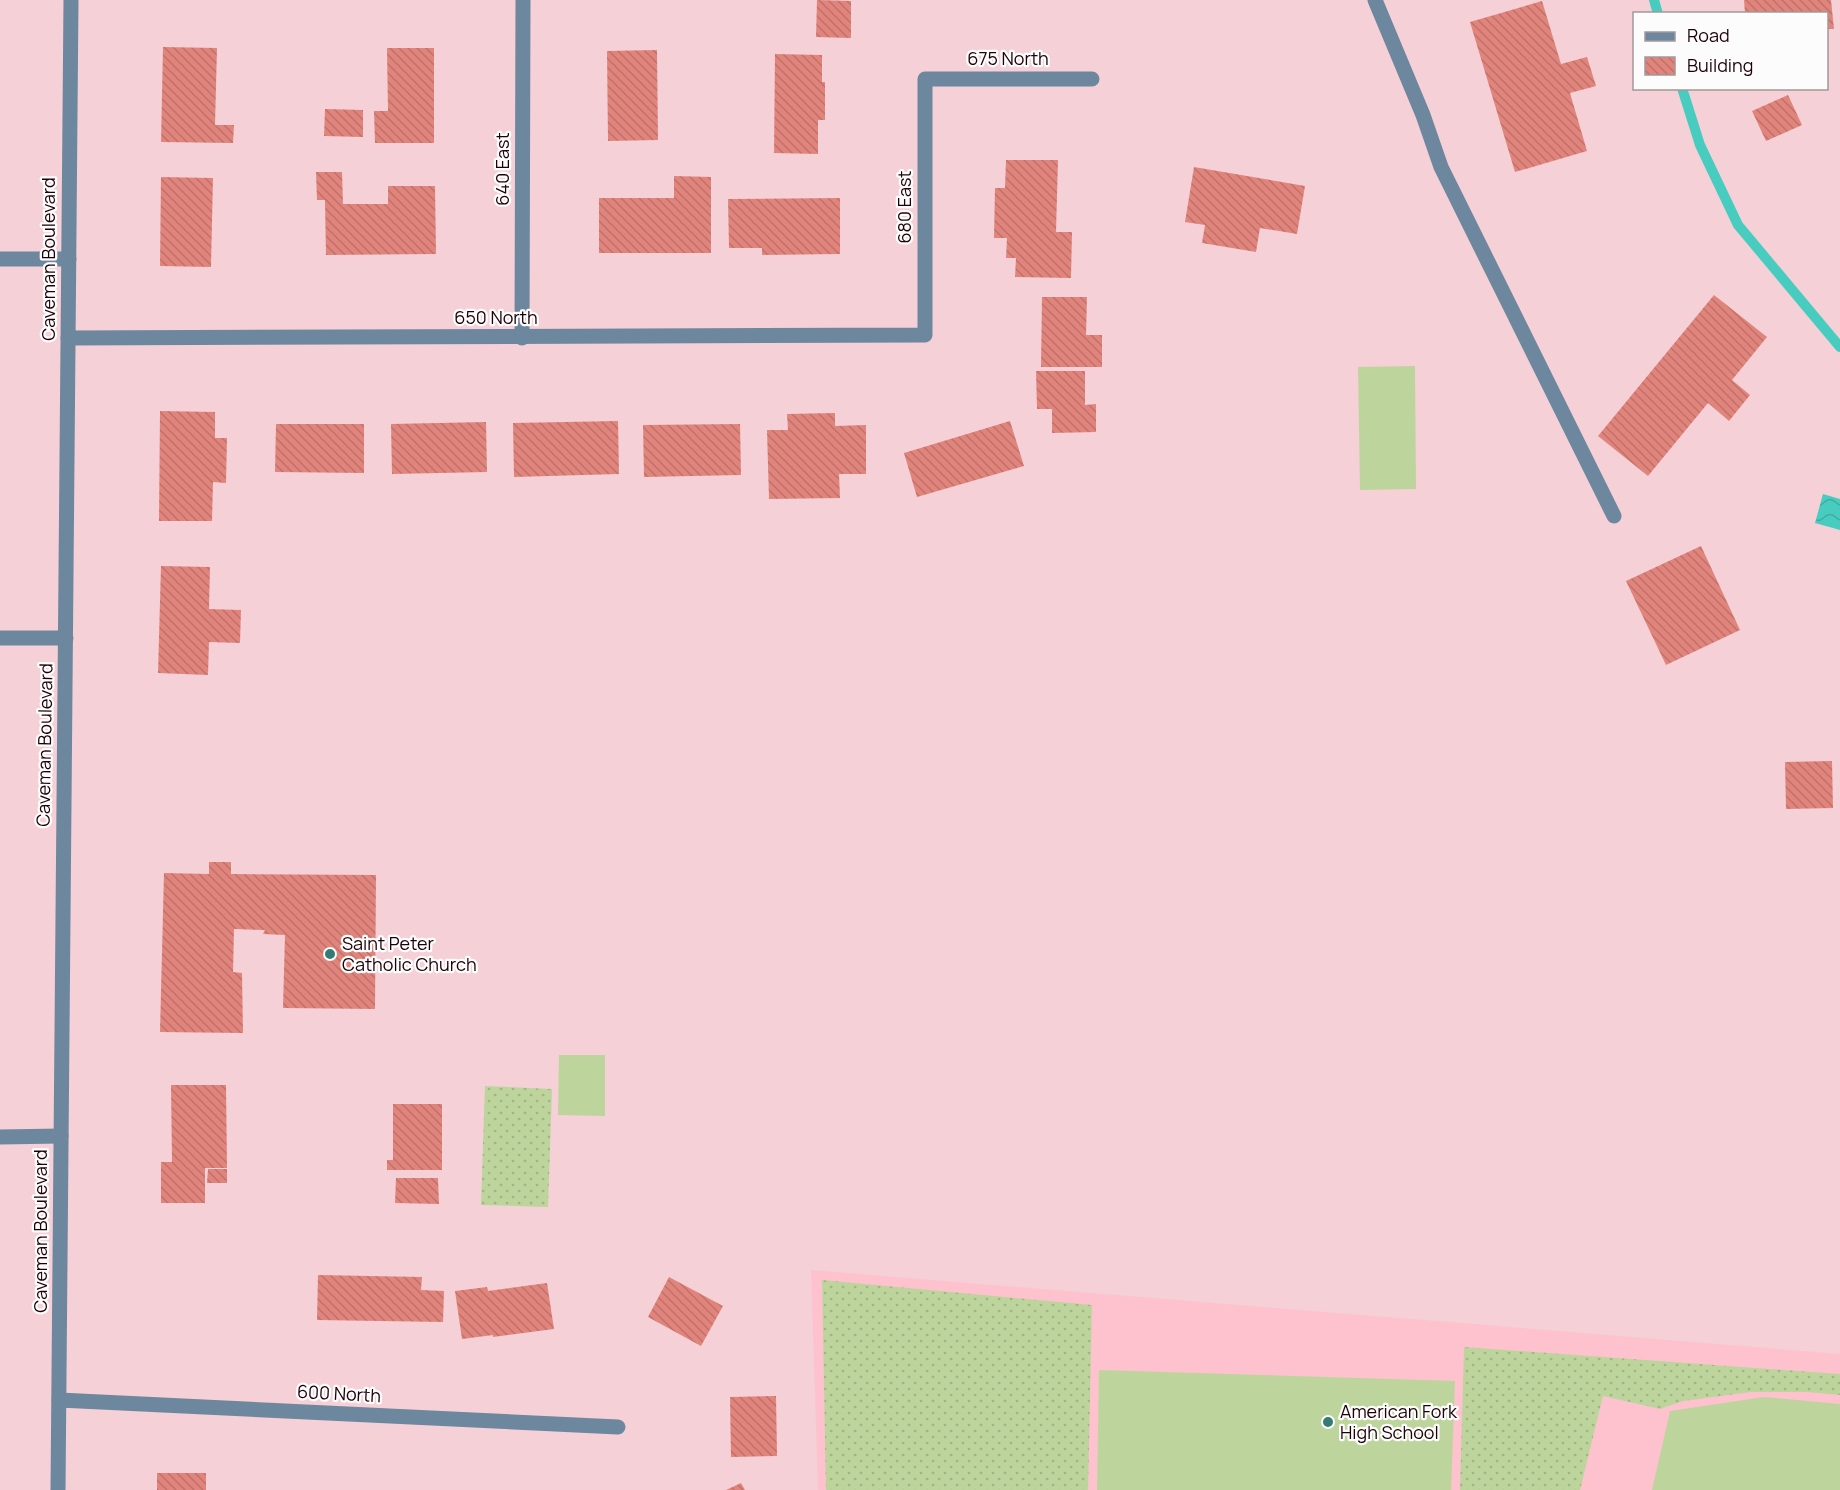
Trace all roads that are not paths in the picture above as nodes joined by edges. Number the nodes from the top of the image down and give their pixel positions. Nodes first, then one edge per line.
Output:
1 (71, 0) edge
2 (523, 0) edge
3 (1375, 0) edge
4 (925, 79) joint
5 (1092, 79) dead end
6 (0, 259) edge
7 (69, 259) junction
8 (925, 335) joint
9 (68, 338) junction
10 (522, 338) junction
11 (1614, 516) dead end
12 (0, 638) edge
13 (66, 638) junction
14 (61, 1136) junction
15 (0, 1137) edge
16 (59, 1400) junction
17 (618, 1427) dead end
18 (58, 1490) edge

1 - 7 street, Caveman Boulevard
2 - 10 street, 640 East
3 - 11 street
4 - 5 street, 675 North
4 - 8 street, 680 East
6 - 7 street
7 - 9 street, Caveman Boulevard
8 - 10 street, 650 North
9 - 10 street, 650 North
9 - 13 street, Caveman Boulevard
12 - 13 street
13 - 14 street, Caveman Boulevard
14 - 15 street
14 - 16 street, Caveman Boulevard
16 - 17 street, 600 North
16 - 18 street, Caveman Boulevard

